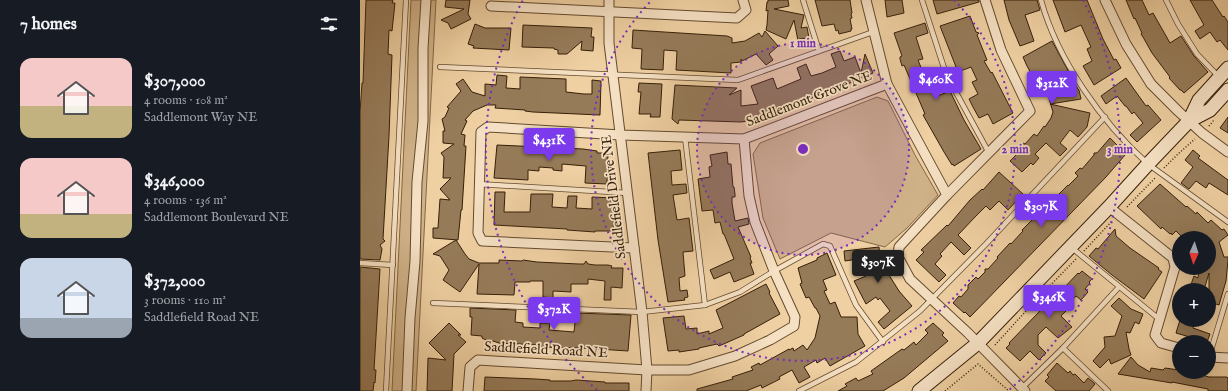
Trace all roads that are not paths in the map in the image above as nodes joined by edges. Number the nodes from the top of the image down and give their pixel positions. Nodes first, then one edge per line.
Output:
1 (406, 0) edge
2 (426, 0) edge
3 (609, 0) edge
4 (743, 0) edge
5 (803, 0) edge
6 (866, 0) edge
7 (922, 0) edge
8 (985, 0) edge
9 (1041, 0) edge
10 (1106, 0) edge
11 (1166, 0) edge
12 (491, 6) dead end
13 (608, 12) junction
14 (873, 32) junction
15 (819, 51) junction
16 (440, 67) dead end
17 (1224, 73) edge
18 (613, 75) junction
19 (887, 84) junction
20 (1228, 90) edge
21 (1105, 117) junction
22 (1189, 121) junction
23 (621, 135) junction
24 (685, 137) junction
25 (744, 139) junction
26 (1228, 152) edge
27 (989, 153) junction
28 (1148, 164) junction
29 (478, 184) junction
30 (628, 193) junction
31 (948, 195) junction
32 (1109, 207) junction
33 (1228, 222) edge
34 (634, 248) junction
35 (1075, 251) junction
36 (360, 263) edge
37 (393, 265) junction
38 (774, 271) junction
39 (1119, 287) junction
40 (1228, 294) edge
41 (932, 299) junction
42 (433, 303) dead end
43 (705, 305) junction
44 (642, 312) junction
45 (1159, 319) junction
46 (1216, 335) edge
47 (883, 342) junction
48 (978, 342) junction
49 (1172, 346) edge
50 (1063, 348) junction
51 (1216, 357) edge
52 (1228, 358) edge
53 (647, 370) junction
54 (1024, 389) edge
55 (386, 391) edge
56 (407, 391) edge
57 (468, 391) edge
58 (646, 391) edge
59 (799, 391) edge
60 (920, 391) edge
61 (1108, 391) edge

1 - 37 lane
2 - 56 street
3 - 13 street, Saddlefield Drive NE
4 - 13 street
5 - 15 lane
6 - 14 street
7 - 27 lane
8 - 27 street
9 - 21 lane
10 - 22 street
11 - 17 lane
12 - 13 street
13 - 18 street, Saddlefield Drive NE
14 - 15 lane
14 - 19 street
15 - 18 lane
16 - 18 lane
17 - 22 street
18 - 23 street, Saddlefield Drive NE
19 - 25 street, Saddlemont Grove NE
19 - 31 street
20 - 22 street
21 - 28 lane
21 - 41 lane
22 - 26 street
22 - 28 street
23 - 24 street, Saddlemont Grove NE
23 - 29 street, Saddlemont Grove NE
23 - 30 street, Saddlefield Drive NE
24 - 25 street, Saddlemont Grove NE
24 - 43 lane
25 - 38 street
27 - 31 street
28 - 32 street
28 - 33 lane
29 - 30 lane
29 - 34 street
30 - 34 street, Saddlefield Drive NE
31 - 41 street
32 - 35 street
32 - 45 street
34 - 44 street, Saddlefield Drive NE
35 - 39 lane
35 - 48 street
36 - 37 lane
37 - 55 lane
38 - 43 lane
38 - 47 lane
38 - 53 street, Saddlefield Road NE
39 - 45 lane
39 - 50 lane
40 - 46 lane
41 - 47 lane
41 - 48 street
42 - 44 lane
43 - 44 lane
44 - 53 street, Saddlefield Drive NE
45 - 49 street
47 - 59 lane
48 - 54 street
48 - 60 street
50 - 54 lane
50 - 61 lane
51 - 52 street
53 - 57 street, Saddlefield Road NE
53 - 58 street, Saddlefield Drive NE

